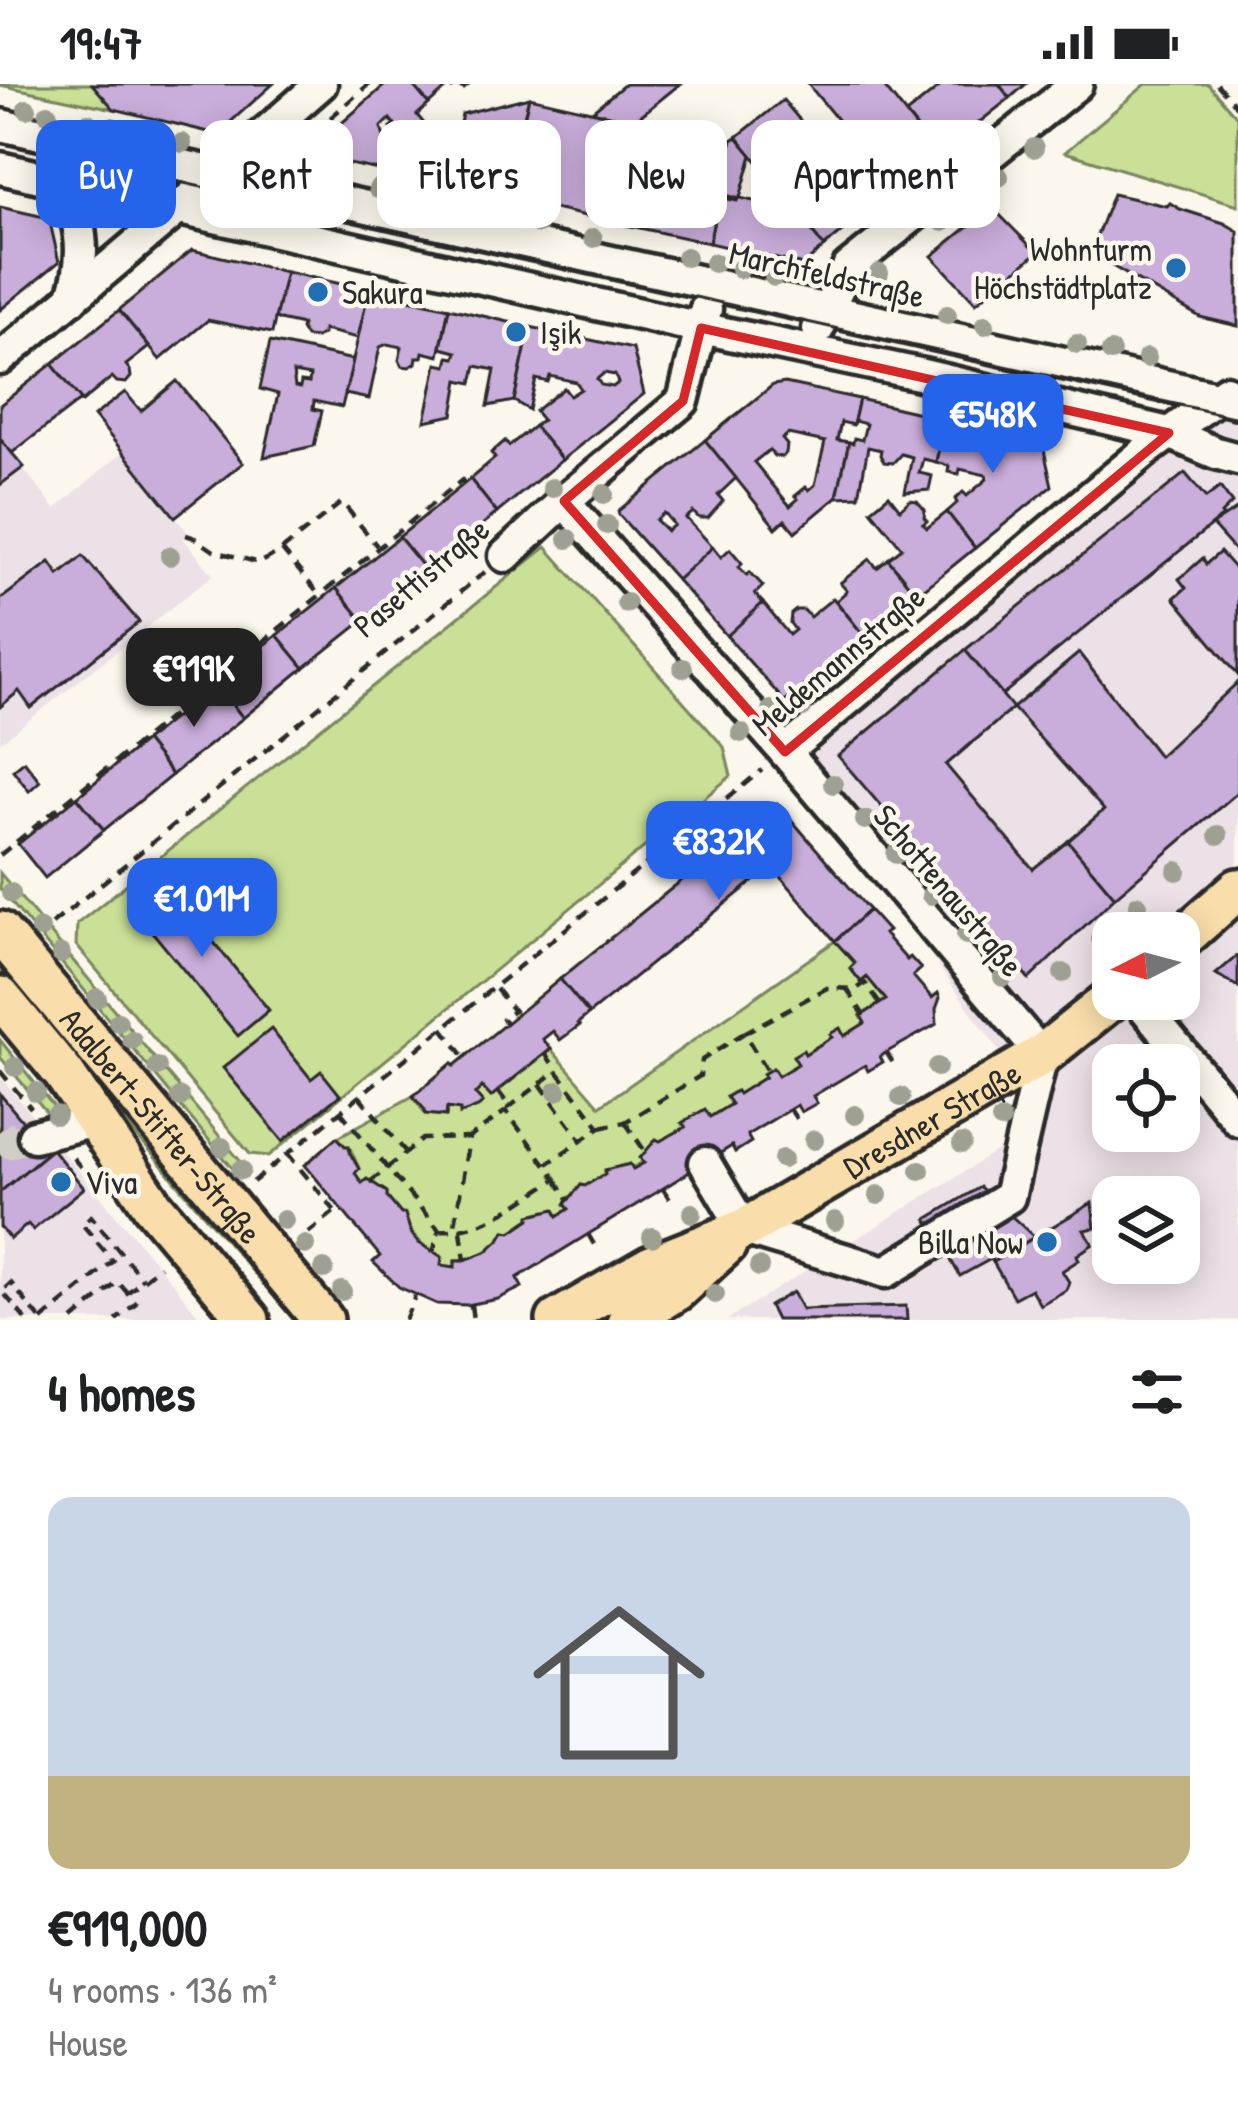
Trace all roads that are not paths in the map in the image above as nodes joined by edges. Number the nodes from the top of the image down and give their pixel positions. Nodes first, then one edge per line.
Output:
1 (321, 84) edge
2 (1077, 84) edge
3 (280, 120) edge
4 (0, 125) edge
5 (0, 168) edge
6 (200, 171) edge
7 (36, 176) edge
8 (200, 190) edge
9 (353, 205) edge
10 (176, 206) edge
11 (180, 207) junction
12 (79, 228) edge
13 (711, 285) junction
14 (72, 299) junction
15 (826, 311) junction
16 (701, 328) junction
17 (806, 350) junction
18 (0, 359) edge
19 (1231, 394) edge
20 (1169, 433) junction
21 (1238, 459) edge
22 (564, 501) junction
23 (505, 556) road end
24 (785, 752) junction
25 (1238, 889) edge
26 (1200, 922) edge
27 (0, 932) edge
28 (0, 997) edge
29 (1092, 1015) edge
30 (1155, 1020) edge
31 (1042, 1055) junction
32 (1238, 1120) edge
33 (95, 1121) junction
34 (34, 1136) tunnel mouth
35 (705, 1163) dead end
36 (744, 1229) junction
37 (249, 1320) edge
38 (323, 1320) edge
39 (557, 1320) edge
40 (628, 1320) edge

1 - 3 street
2 - 15 street
4 - 6 street, Marchfeldstraße
5 - 7 street
8 - 11 street
9 - 13 street, Marchfeldstraße
10 - 11 street
11 - 14 street
11 - 16 street
12 - 14 street
13 - 15 street, Marchfeldstraße
13 - 16 street, Pasettistraße
14 - 18 street
15 - 17 street
15 - 19 street, Marchfeldstraße
16 - 17 street
16 - 22 street, Pasettistraße
17 - 20 street
19 - 20 street, Meldemannstraße
20 - 21 street
20 - 24 street, Meldemannstraße
22 - 23 street, Pasettistraße
22 - 24 street, Schottenaustraße
24 - 31 street, Schottenaustraße
25 - 26 main road
27 - 38 main road, Adalbert-Stifter-Straße
28 - 33 main road, Adalbert-Stifter-Straße
29 - 31 main road, Dresdner Straße
30 - 32 street
31 - 36 main road, Dresdner Straße
31 - 36 street
33 - 34 street
33 - 37 main road, Adalbert-Stifter-Straße
35 - 36 street
36 - 39 main road, Dresdner Straße
36 - 40 main road, Dresdner Straße

